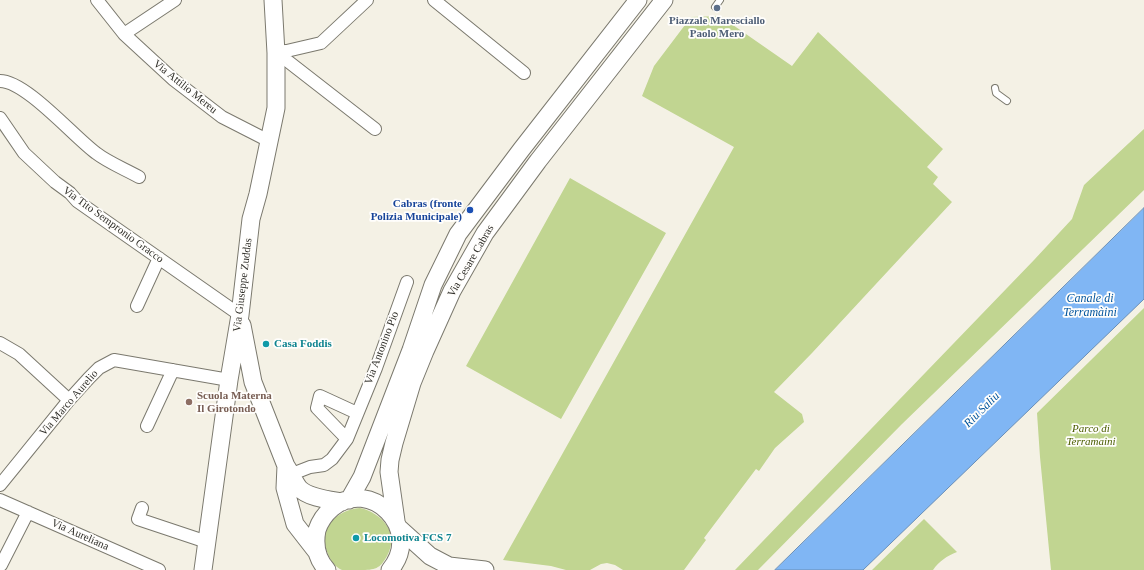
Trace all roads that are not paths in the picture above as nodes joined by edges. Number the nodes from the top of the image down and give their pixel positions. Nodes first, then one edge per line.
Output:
1 (97, 0) edge
2 (175, 0) edge
3 (273, 0) edge
4 (367, 0) edge
5 (434, 0) edge
6 (664, 0) edge
7 (668, 0) edge
8 (720, 0) edge
9 (634, 1) edge
10 (715, 7) dead end
11 (124, 34) junction
12 (281, 52) junction
13 (524, 73) dead end
14 (0, 81) edge
15 (995, 88) dead end
16 (1007, 101) dead end
17 (0, 118) edge
18 (375, 129) dead end
19 (269, 141) junction
20 (139, 177) dead end
21 (159, 258) junction
22 (407, 282) dead end
23 (137, 306) dead end
24 (240, 315) junction
25 (0, 343) edge
26 (173, 370) junction
27 (415, 376) junction
28 (229, 380) junction
29 (253, 382) junction
30 (69, 400) junction
31 (357, 413) junction
32 (147, 426) dead end
33 (347, 439) junction
34 (289, 470) junction
35 (1, 481) edge
36 (391, 491) junction
37 (0, 500) edge
38 (345, 501) junction
39 (142, 508) dead end
40 (28, 512) junction
41 (397, 525) junction
42 (207, 542) junction
43 (421, 549) junction
44 (319, 562) edge
45 (1, 565) edge
46 (160, 570) edge
47 (203, 570) edge
48 (390, 570) edge
49 (485, 570) edge

1 - 11 street, Via Attilio Mereu
2 - 11 street
3 - 12 main road, Via Giuseppe Zuddas
4 - 12 street
5 - 13 street
6 - 27 main road, Via Cesare Cabras
7 - 27 lane
8 - 10 lane
9 - 38 main road, Via Cesare Cabras
11 - 19 street, Via Attilio Mereu
12 - 18 street
12 - 19 main road, Via Giuseppe Zuddas
14 - 20 street
15 - 16 lane
17 - 21 street, Via Tito Sempronio Gracco
19 - 24 main road, Via Giuseppe Zuddas
21 - 23 street
21 - 24 street, Via Tito Sempronio Gracco
22 - 31 street, Via Antonino Pio
24 - 28 main road, Via Giuseppe Zuddas
24 - 29 main road
25 - 30 street
26 - 28 street, Via Marco Aurelio
26 - 30 street, Via Marco Aurelio
26 - 32 street
27 - 36 main road, Via Cesare Cabras
28 - 29 main road
28 - 42 main road, Via Giuseppe Zuddas
29 - 34 main road
30 - 35 street, Via Marco Aurelio
31 - 33 street, Via Antonino Pio
31 - 33 street
33 - 34 street, Via Antonino Pio
34 - 38 main road
34 - 44 main road
36 - 41 main road, Via Cesare Cabras
36 - 43 main road
37 - 40 street, Via Aureliana
38 - 41 main road
38 - 44 main road
39 - 42 street
40 - 45 street
40 - 46 street, Via Aureliana
41 - 43 main road
41 - 48 main road, Via Cesare Cabras
42 - 47 main road, Via Giuseppe Zuddas
43 - 49 main road

